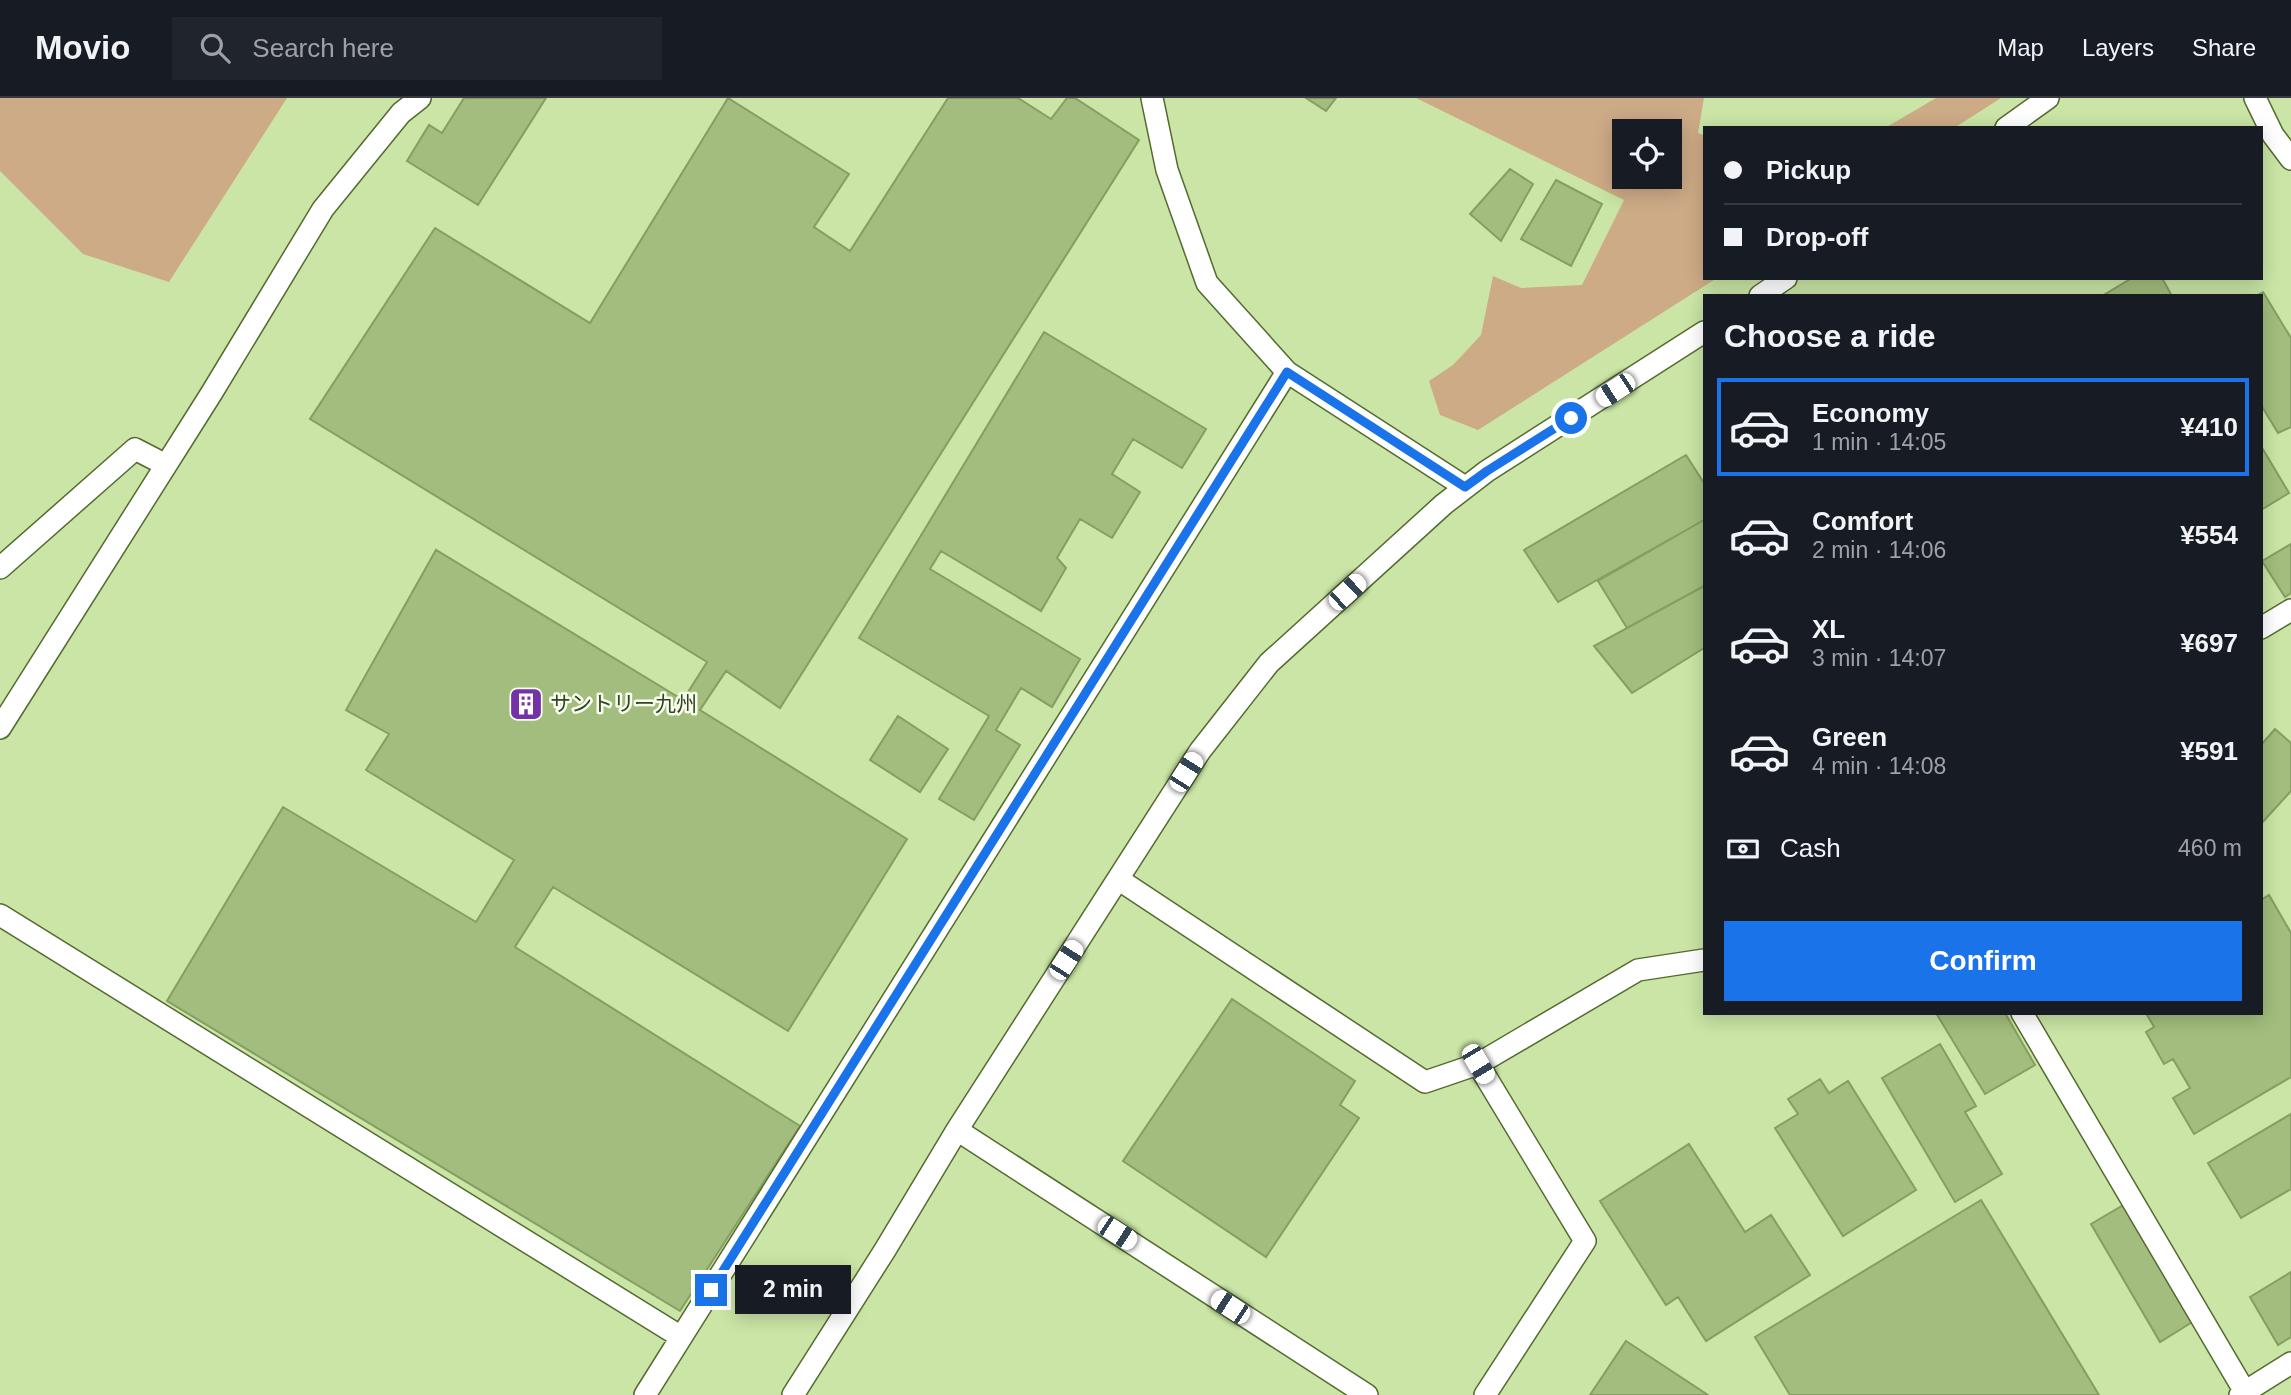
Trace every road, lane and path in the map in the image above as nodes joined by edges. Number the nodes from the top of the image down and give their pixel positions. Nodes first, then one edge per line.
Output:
1 (420, 98) edge
2 (1152, 98) edge
3 (2048, 98) edge
4 (2255, 98) edge
5 (2009, 126) edge
6 (2291, 159) edge
7 (1783, 280) edge
8 (1763, 294) edge
9 (1703, 333) edge
10 (1287, 372) junction
11 (166, 465) junction
12 (1465, 487) junction
13 (0, 568) edge
14 (2291, 610) edge
15 (2263, 627) edge
16 (0, 728) edge
17 (1118, 879) junction
18 (0, 915) edge
19 (1703, 960) edge
20 (2023, 1015) edge
21 (1478, 1064) junction
22 (957, 1130) junction
23 (681, 1337) junction
24 (2291, 1363) edge
25 (2242, 1393) edge
26 (645, 1395) edge
27 (793, 1395) edge
28 (1367, 1395) edge
29 (1485, 1395) edge

1 - 11 street
2 - 10 street
3 - 5 street
4 - 6 street
7 - 8 street
9 - 12 street
10 - 12 street
10 - 23 street
11 - 13 street
11 - 16 street
12 - 17 street
14 - 15 street
17 - 21 street
17 - 22 street
18 - 23 street
19 - 21 street
20 - 25 street
21 - 29 street
22 - 27 street
22 - 28 street
23 - 26 street
24 - 25 street

